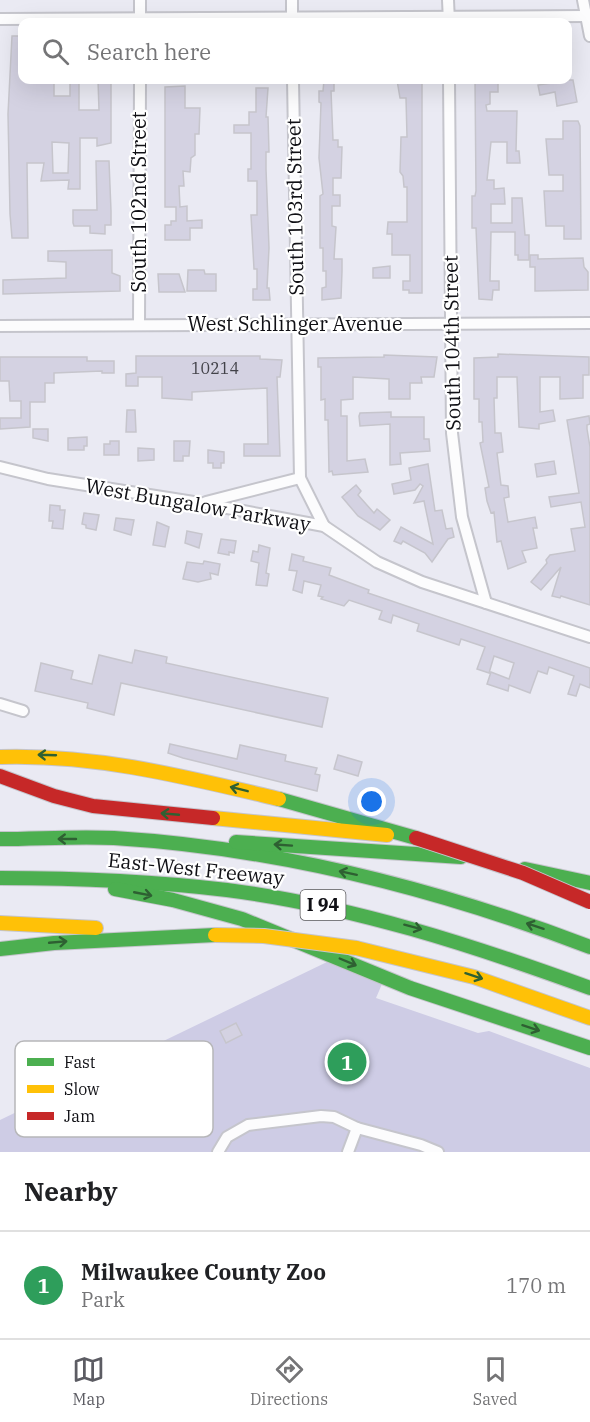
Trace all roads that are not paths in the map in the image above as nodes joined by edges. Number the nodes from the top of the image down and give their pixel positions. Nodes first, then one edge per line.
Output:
1 (140, 0) edge
2 (292, 0) edge
3 (448, 0) edge
4 (583, 0) edge
5 (586, 16) junction
6 (140, 18) edge
7 (292, 18) edge
8 (449, 18) edge
9 (518, 18) edge
10 (0, 19) edge
11 (18, 19) edge
12 (590, 36) edge
13 (140, 84) edge
14 (293, 84) edge
15 (449, 84) edge
16 (296, 323) junction
17 (590, 323) edge
18 (451, 324) junction
19 (139, 325) junction
20 (0, 326) edge
21 (0, 467) edge
22 (300, 478) junction
23 (200, 503) junction
24 (324, 526) junction
25 (486, 603) junction
26 (590, 637) edge
27 (0, 704) edge
28 (23, 711) dead end
29 (0, 757) edge
30 (0, 776) edge
31 (416, 838) junction
32 (0, 839) edge
33 (126, 839) junction
34 (44, 877) junction
35 (0, 878) edge
36 (590, 883) edge
37 (590, 902) edge
38 (0, 923) edge
39 (173, 937) junction
40 (590, 947) edge
41 (0, 950) edge
42 (590, 988) edge
43 (590, 1018) edge
44 (590, 1048) edge
45 (357, 1128) junction
46 (218, 1152) edge
47 (348, 1152) edge
48 (438, 1152) edge

1 - 6 street
2 - 7 street
3 - 8 street
4 - 5 street
5 - 9 street
5 - 12 street
10 - 11 street
13 - 19 street, South 102nd Street
14 - 16 street, South 103rd Street
15 - 18 street, South 104th Street
16 - 18 street, West Schlinger Avenue
16 - 19 street, West Schlinger Avenue
16 - 22 street, South 103rd Street
17 - 18 street, West Schlinger Avenue
18 - 25 street, South 104th Street
19 - 20 street, West Schlinger Avenue
21 - 23 street, West Bungalow Parkway
22 - 23 street
22 - 24 street, South 103rd Street
23 - 24 street, West Bungalow Parkway
24 - 25 street, West Bungalow Parkway
25 - 26 street, West Bungalow Parkway
27 - 28 street
31 -> 29 highway
31 -> 30 highway
31 - 37 highway, bridge
33 -> 32 highway, East-West Freeway / I 94
36 -> 33 highway
40 -> 33 highway, East-West Freeway / I 94
34 - 35 highway, East-West Freeway / I 94
34 -> 42 highway, East-West Freeway / I 94
34 -> 44 highway
38 - 39 highway
41 -> 39 highway
39 -> 43 highway, bridge
45 - 46 street
45 - 47 street
45 - 48 street

